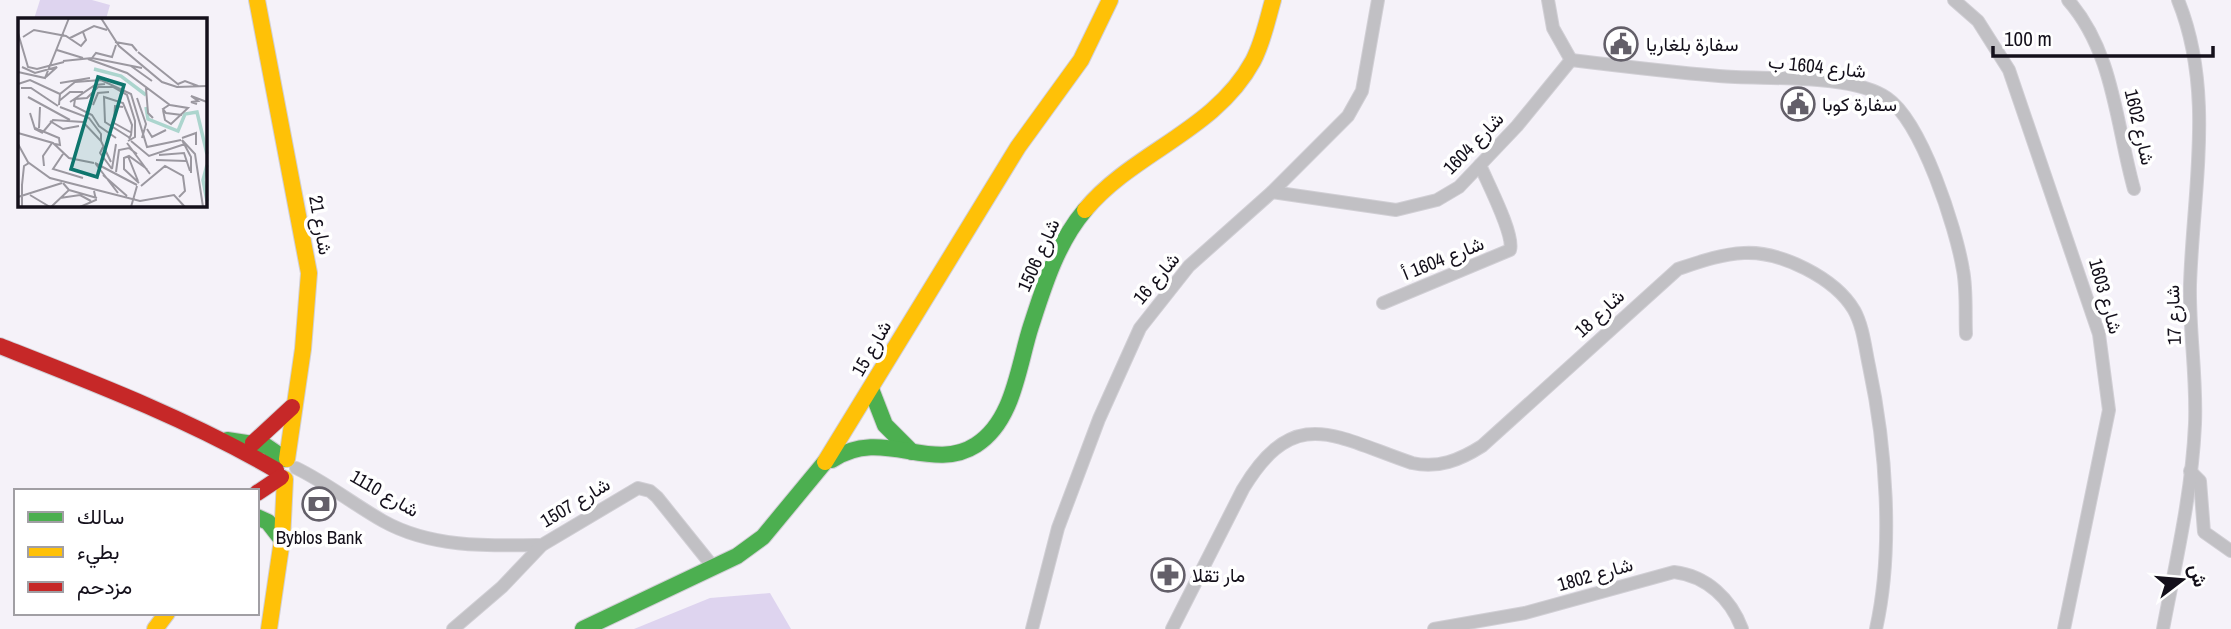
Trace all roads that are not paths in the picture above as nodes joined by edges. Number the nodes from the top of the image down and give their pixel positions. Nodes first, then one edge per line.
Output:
1 (257, 0) edge
2 (1110, 0) edge
3 (1273, 0) edge
4 (1378, 0) edge
5 (1548, 0) edge
6 (1954, 0) edge
7 (2068, 0) edge
8 (2178, 0) edge
9 (1571, 60) junction
10 (1480, 165) junction
11 (2134, 189) dead end
12 (1272, 192) junction
13 (1383, 303) dead end
14 (1966, 334) dead end
15 (0, 346) edge
16 (871, 389) junction
17 (292, 407) junction
18 (223, 439) junction
19 (253, 443) junction
20 (912, 452) junction
21 (285, 469) junction
22 (2190, 471) junction
23 (816, 476) junction
24 (259, 491) edge
25 (259, 517) edge
26 (282, 540) junction
27 (542, 545) junction
28 (2231, 551) edge
29 (714, 568) junction
30 (269, 629) edge
31 (453, 629) edge
32 (583, 629) edge
33 (1031, 629) edge
34 (1172, 629) edge
35 (1434, 629) edge
36 (1742, 629) edge
37 (1876, 629) edge
38 (2064, 629) edge
39 (2163, 629) edge

1 - 17 street, شارع 21
2 - 16 street, شارع 15
3 - 20 street, شارع 1506
4 - 12 street, شارع 16
5 - 9 street
6 - 38 street, شارع 1603
7 - 11 street, شارع 1602
8 - 22 street, شارع 17
9 - 10 street, شارع 1604
9 - 14 street, شارع 1604 ب
10 - 12 street, شارع 1604
10 - 13 street, شارع 1604 أ
12 - 33 street, شارع 16
15 - 18 street
16 - 20 street
16 - 23 street, شارع 15
17 - 19 street
17 - 21 street, شارع 21
18 - 19 street
18 - 21 street
19 - 21 street
20 - 23 street, شارع 1506
21 - 24 street
21 - 26 street, شارع 21
21 - 27 street, شارع 1110
22 - 28 street
22 - 39 street, شارع 17
23 - 29 street, شارع 15
25 - 26 street
26 - 30 street, شارع 21
27 - 29 street, شارع 1507
27 - 31 street, شارع 1507
29 - 32 street, شارع 15
34 - 37 street, شارع 18
35 - 36 street, شارع 1802

